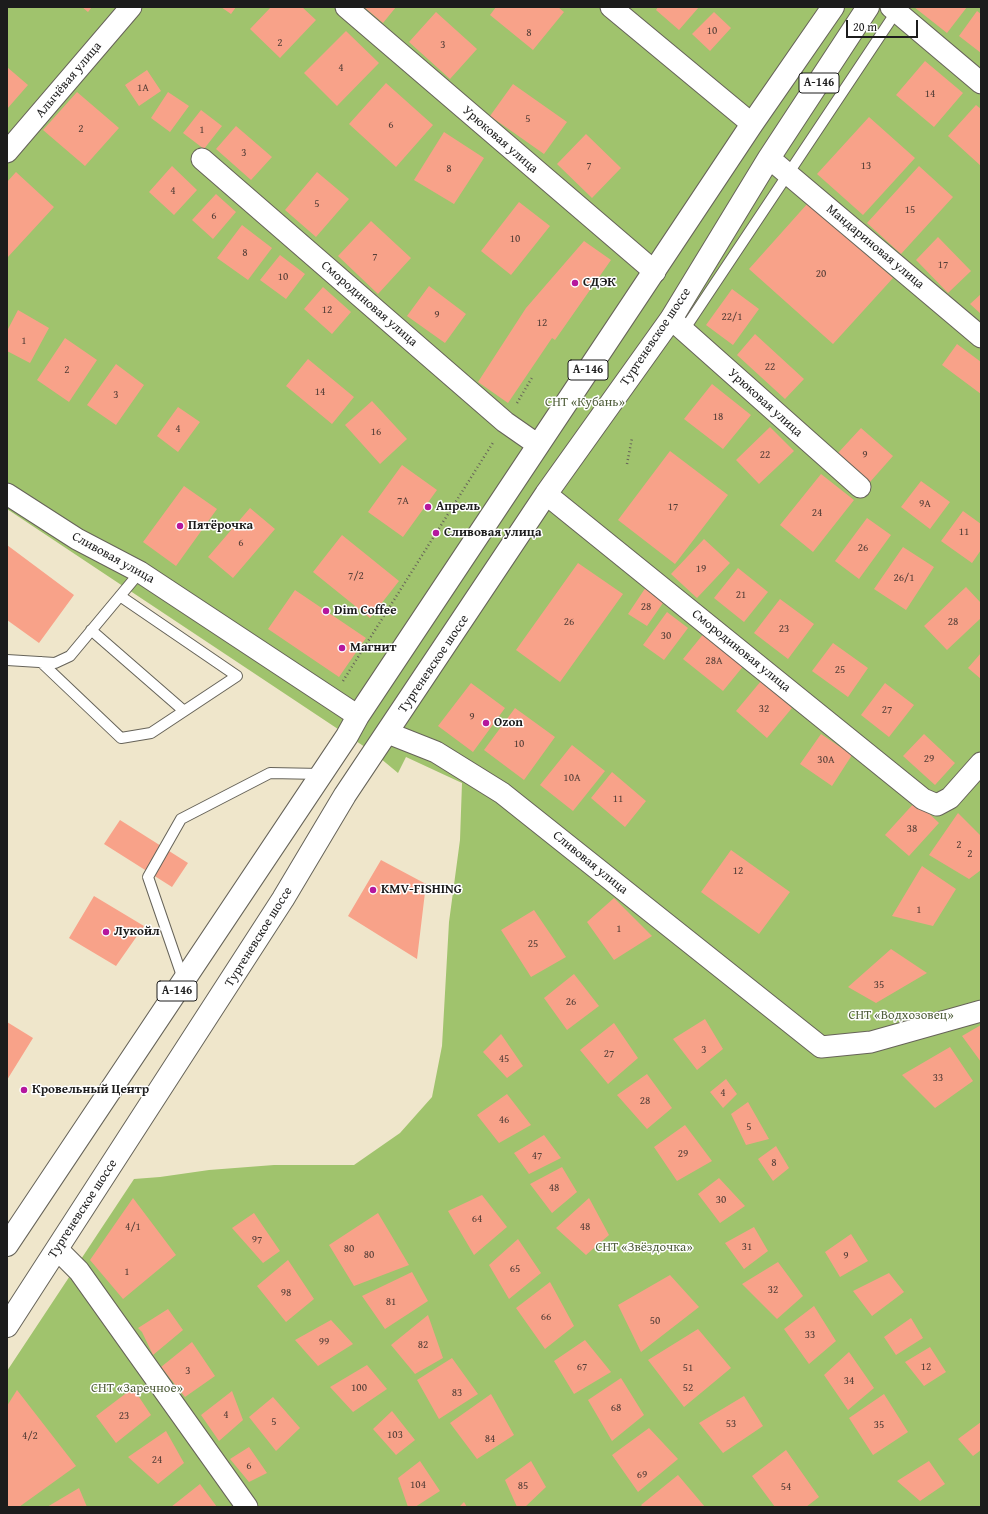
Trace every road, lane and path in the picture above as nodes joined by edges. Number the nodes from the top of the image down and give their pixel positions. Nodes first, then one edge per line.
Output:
1 (131, 7) edge
2 (346, 7) edge
3 (610, 7) edge
4 (833, 7) edge
5 (868, 7) edge
6 (895, 8) edge
7 (981, 83) edge
8 (752, 124) junction
9 (7, 152) edge
10 (769, 158) junction
11 (202, 159) dead end
12 (789, 174) junction
13 (655, 272) junction
14 (677, 325) junction
15 (981, 337) edge
16 (533, 376) dead end
17 (505, 422) junction
18 (632, 438) dead end
19 (538, 445) junction
20 (627, 464) dead end
21 (860, 487) dead end
22 (7, 494) edge
23 (546, 494) junction
24 (140, 572) junction
25 (120, 596) junction
26 (92, 630) junction
27 (7, 660) edge
28 (41, 662) junction
29 (331, 700) junction
30 (184, 711) junction
31 (358, 716) junction
32 (388, 733) junction
33 (981, 763) edge
34 (321, 774) junction
35 (184, 980) junction
36 (981, 1011) edge
37 (7, 1245) edge
38 (57, 1249) junction
39 (7, 1326) edge
40 (247, 1507) edge

1 - 9 street, Алычёвая улица
2 - 13 street, Урюковая улица
3 - 8 street
4 - 8 highway, А-146
5 - 10 highway, Тургеневское шоссе / А-146
6 - 7 street
6 - 12 lane
8 - 13 highway, А-146
10 - 12 street, Мандариновая улица
10 - 14 highway, Тургеневское шоссе / А-146
11 - 17 street, Смородиновая улица
12 - 14 lane
12 - 15 street, Мандариновая улица
13 - 19 highway, А-146
14 - 21 street, Урюковая улица
14 - 23 highway, Тургеневское шоссе / А-146
16 - 17 path
17 - 19 street, Смородиновая улица
17 - 29 path
18 - 20 path
19 - 31 highway, А-146
22 - 24 street, Сливовая улица
23 - 32 highway, Тургеневское шоссе / А-146
23 - 33 street, Смородиновая улица
24 - 25 lane
24 - 29 street, Сливовая улица
25 - 26 lane
25 - 30 lane
26 - 28 lane
26 - 30 lane
27 - 28 lane
28 - 30 lane
29 - 31 street, Сливовая улица
31 - 34 highway, А-146
32 - 36 street, Сливовая улица
32 - 38 highway, Тургеневское шоссе / А-146
34 - 35 highway, А-146
34 - 35 lane
35 - 37 highway, А-146
38 - 39 highway, Тургеневское шоссе / А-146
38 - 40 street

